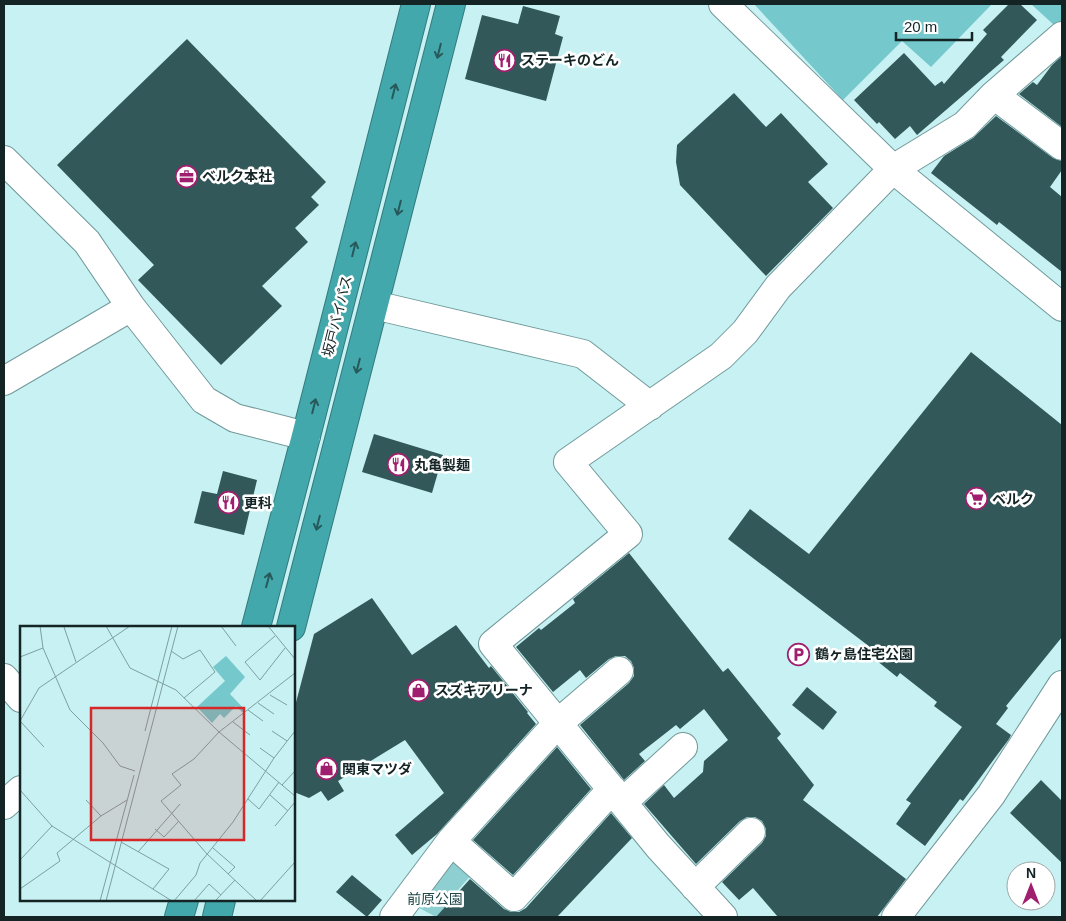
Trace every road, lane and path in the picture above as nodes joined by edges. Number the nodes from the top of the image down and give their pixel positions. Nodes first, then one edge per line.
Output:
1 (416, 4) edge
2 (451, 4) edge
3 (724, 4) edge
4 (1062, 36) edge
5 (994, 95) junction
6 (1062, 146) edge
7 (4, 160) edge
8 (893, 169) junction
9 (374, 305) junction
10 (130, 307) junction
11 (1062, 307) edge
12 (4, 381) edge
13 (650, 406) junction
14 (306, 436) junction
15 (256, 626) edge
16 (291, 626) edge
17 (619, 671) dead end
18 (4, 678) edge
19 (1062, 685) edge
20 (20, 697) edge
21 (557, 724) junction
22 (683, 747) dead end
23 (618, 795) junction
24 (751, 832) dead end
25 (451, 841) junction
26 (695, 887) junction
27 (184, 901) edge
28 (221, 901) edge
29 (179, 917) edge
30 (217, 917) edge
31 (394, 917) edge
32 (723, 917) edge
33 (896, 917) edge

14 -> 1 highway, 坂戸バイパス
2 -> 9 highway
3 - 8 street
4 - 5 street
5 - 6 street
5 - 8 street
7 - 10 street
8 - 11 street
8 - 13 street
9 - 13 street
9 -> 16 highway
10 - 12 street
10 - 14 street
13 - 21 street
15 -> 14 highway, 坂戸バイパス
17 - 21 street
18 - 20 street
19 - 33 street
21 - 23 street
21 - 25 street
22 - 23 street
23 - 25 street
23 - 26 street
24 - 26 street
25 - 31 street
26 - 32 street
27 - 29 highway
28 - 30 highway

